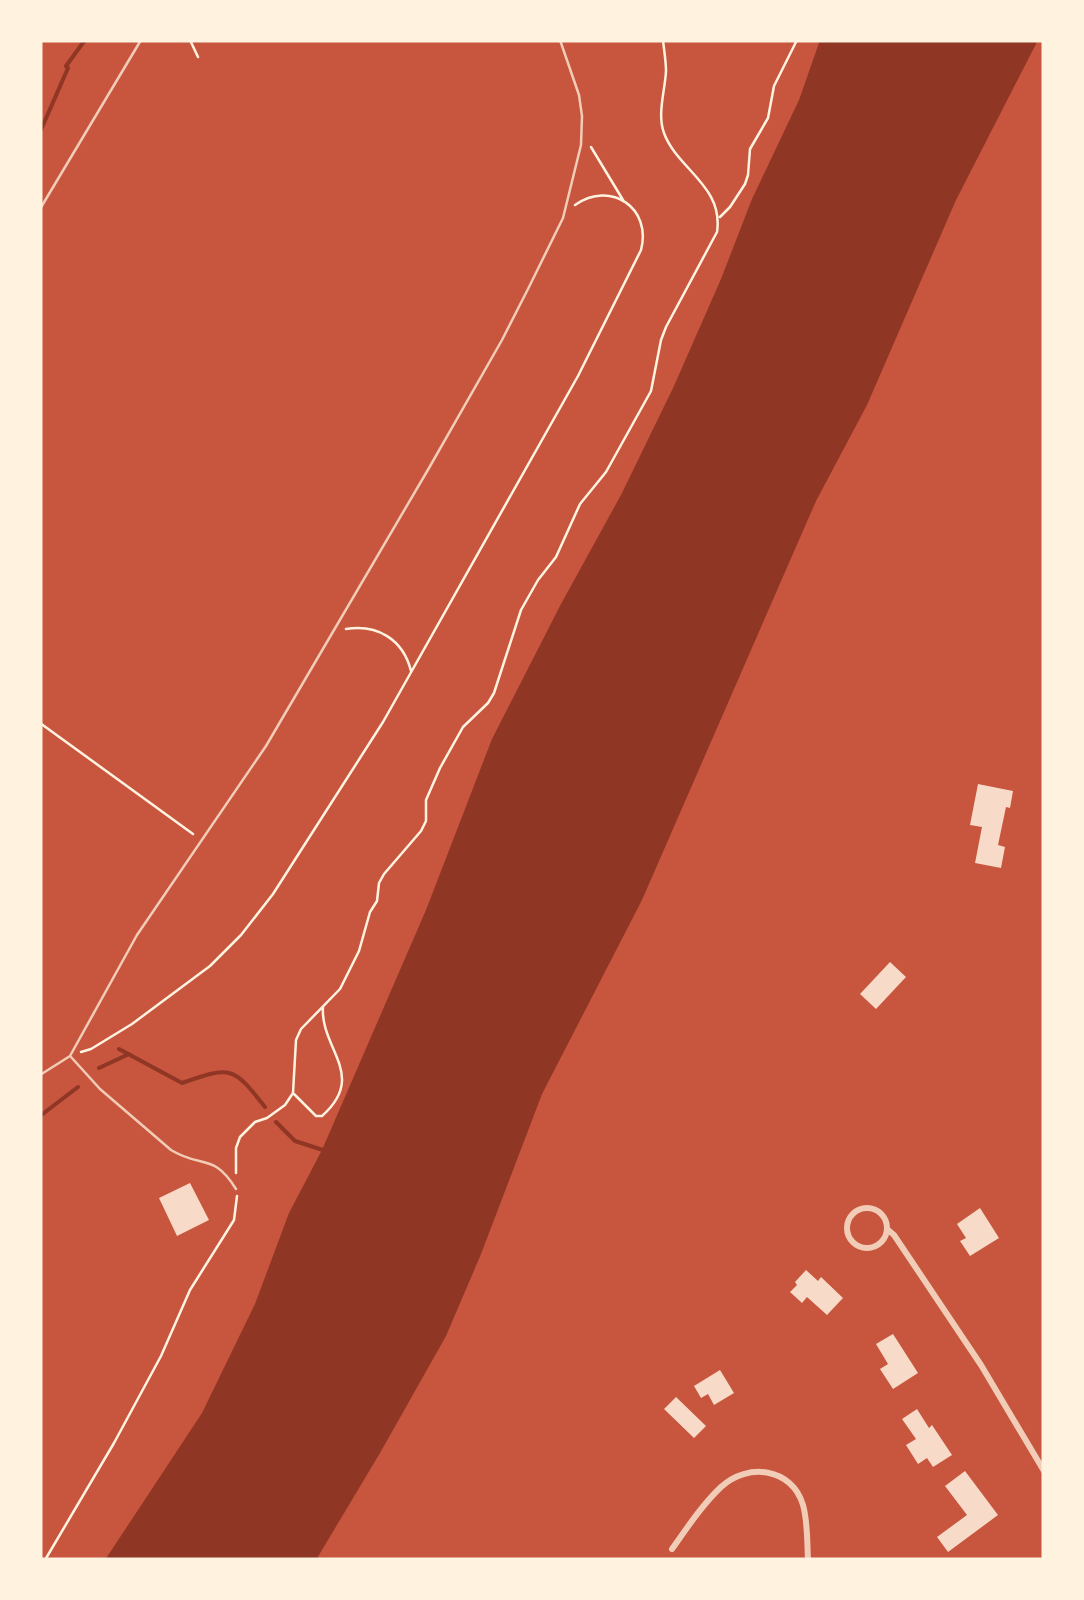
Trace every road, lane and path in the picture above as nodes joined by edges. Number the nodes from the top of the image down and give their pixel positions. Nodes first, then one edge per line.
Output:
1 (141, 40) edge
2 (190, 40) edge
3 (560, 40) edge
4 (663, 40) edge
5 (797, 40) edge
6 (198, 57) dead end
7 (582, 129) junction
8 (624, 201) junction
9 (40, 210) edge
10 (562, 218) junction
11 (719, 218) junction
12 (333, 634) junction
13 (412, 672) junction
14 (40, 724) edge
15 (202, 840) junction
16 (323, 1006) junction
17 (70, 1056) junction
18 (40, 1074) edge
19 (293, 1093) junction
20 (236, 1190) junction
21 (887, 1229) junction
22 (1044, 1471) edge
23 (672, 1548) dead end
24 (45, 1560) edge
25 (808, 1560) edge

1 - 9 lane
2 - 6 path
3 - 7 lane
4 - 11 path
5 - 11 path
7 - 8 path
7 - 10 lane
8 - 10 path
8 - 13 path
10 - 12 lane
11 - 16 path
12 - 13 path
12 - 15 lane
13 - 17 path
14 - 15 path
15 - 17 lane
16 - 19 path
16 - 19 path
17 - 18 lane
17 - 20 lane
19 - 20 path
20 - 24 path
21 - 21 street
21 - 22 street
23 - 25 street

